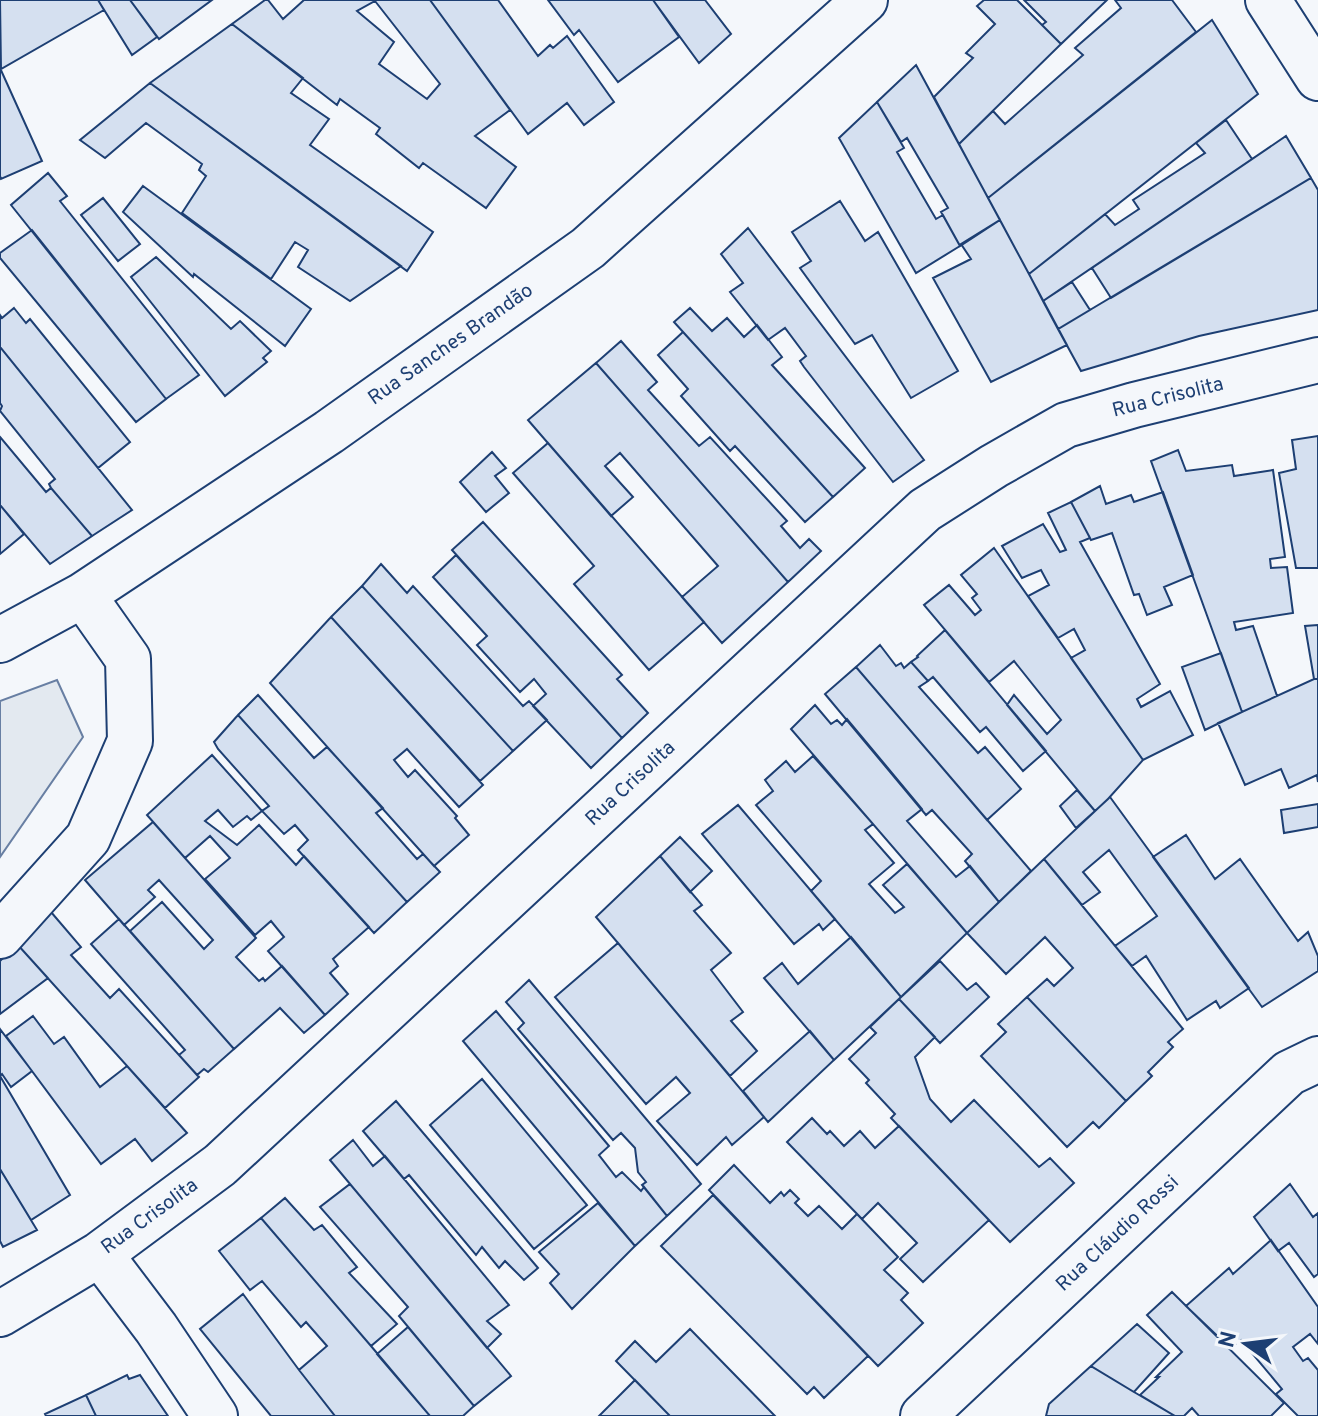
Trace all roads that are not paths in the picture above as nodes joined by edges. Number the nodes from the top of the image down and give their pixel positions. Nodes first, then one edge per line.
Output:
1 (865, 0) edge
2 (1268, 0) edge
3 (1318, 78) edge
4 (1318, 360) edge
5 (83, 595) junction
6 (0, 640) edge
7 (0, 936) edge
8 (1318, 1059) edge
9 (100, 1254) junction
10 (0, 1314) edge
11 (215, 1416) edge
12 (923, 1416) edge

1 - 5 street, Rua Sanches Brandão
2 - 3 street
4 - 9 street, Rua Crisolita
5 - 6 street, Rua Sanches Brandão
5 - 7 street
8 - 12 street, Rua Cláudio Rossi
9 - 10 street, Rua Crisolita
9 - 11 street

